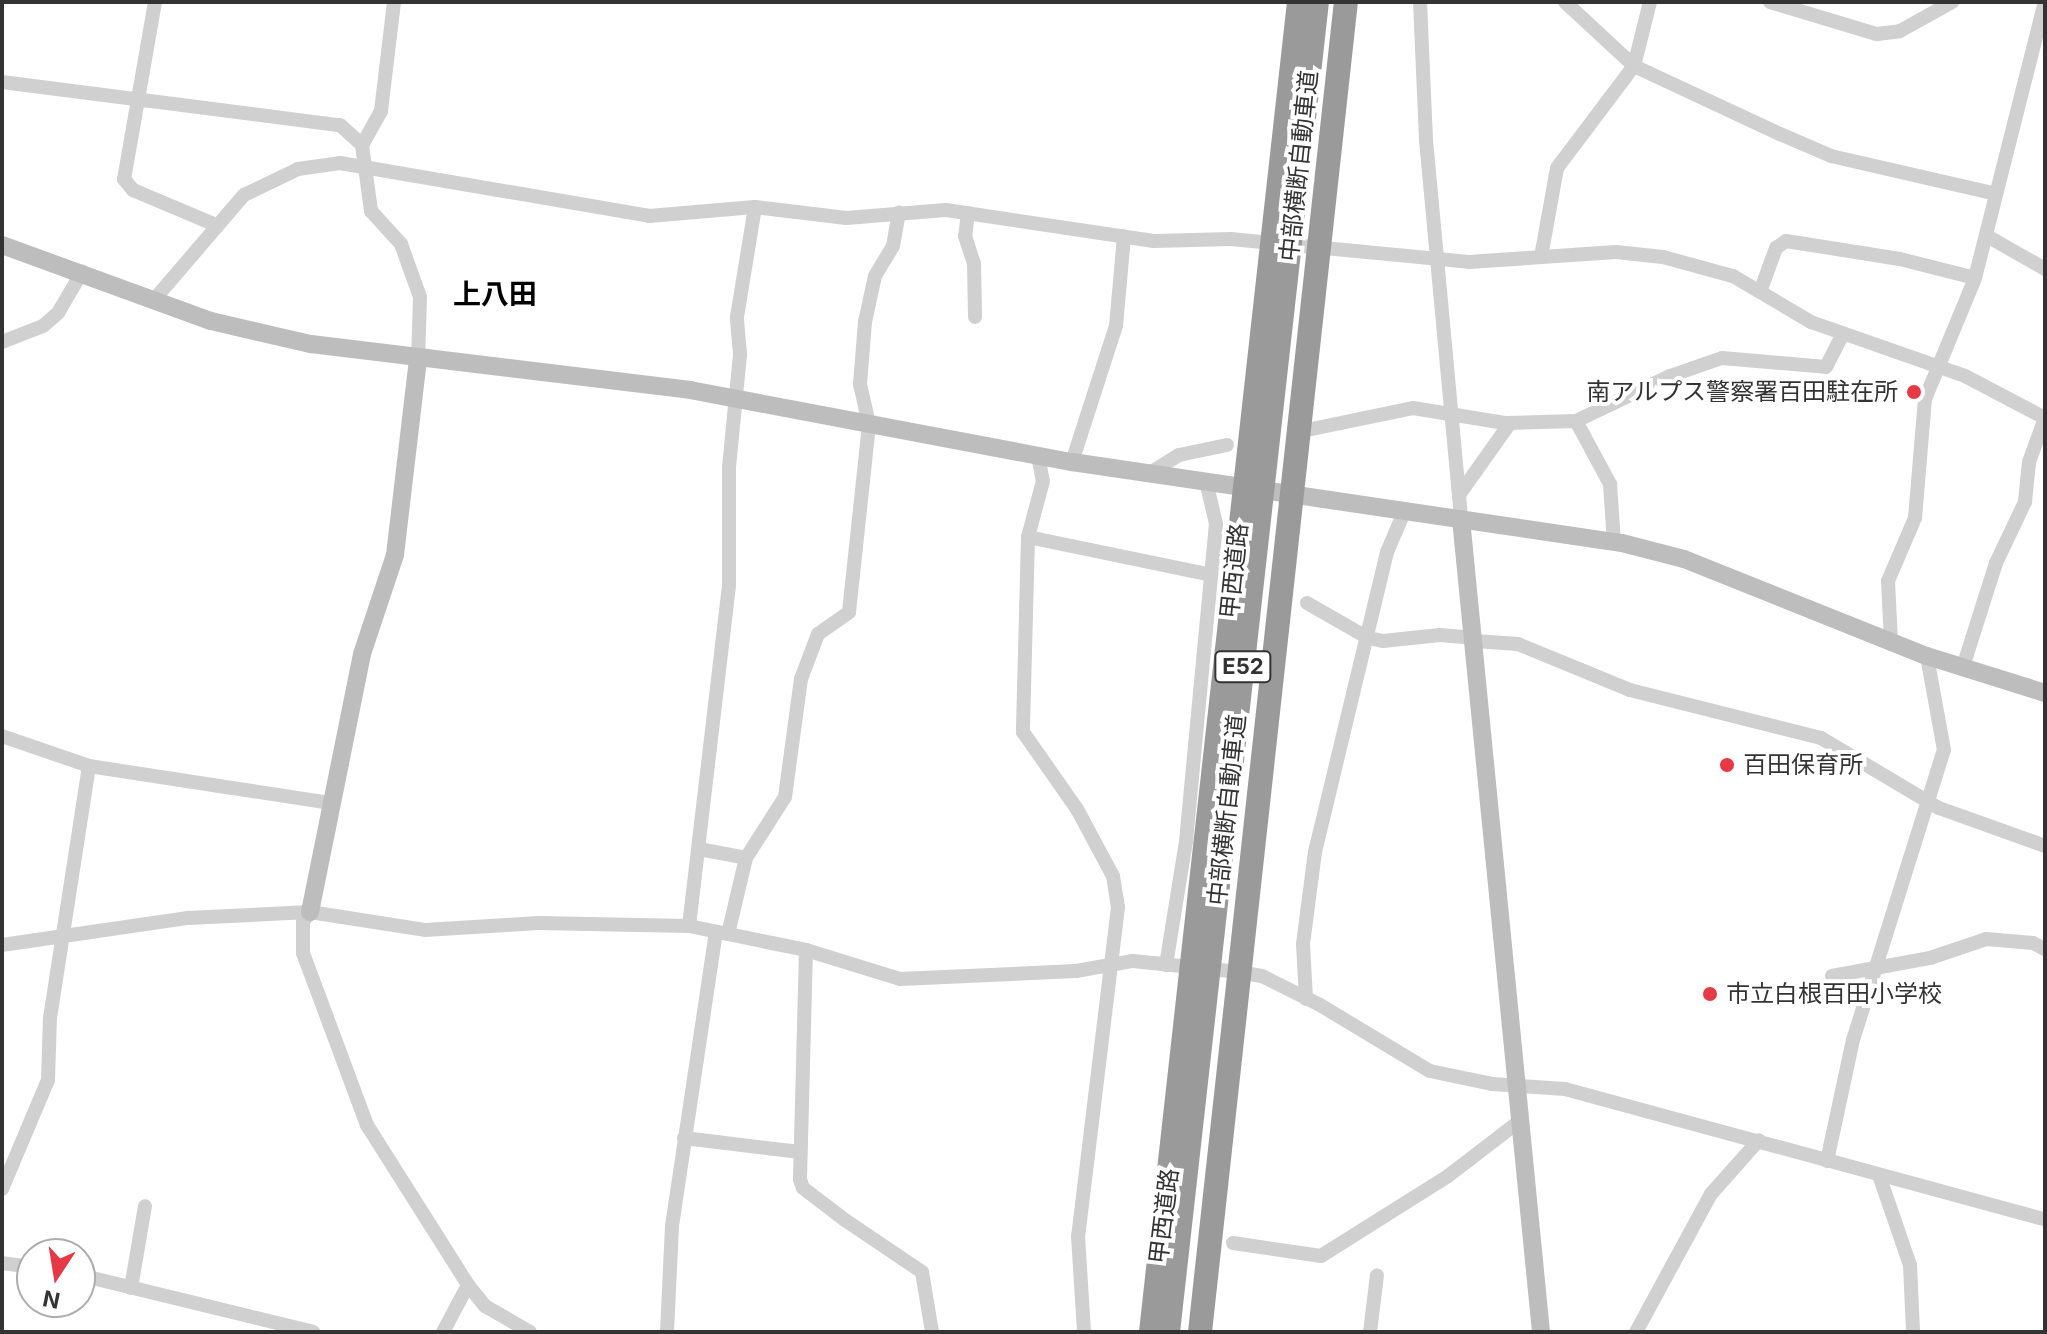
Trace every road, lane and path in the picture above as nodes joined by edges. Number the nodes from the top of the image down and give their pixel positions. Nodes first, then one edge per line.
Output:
1 (155, 2) edge
2 (394, 2) edge
3 (1299, 2) edge
4 (1307, 2) edge
5 (1317, 2) edge
6 (1346, 2) edge
7 (1420, 2) edge
8 (1565, 2) edge
9 (1650, 2) edge
10 (1770, 2) edge
11 (1952, 2) edge
12 (2045, 2) edge
13 (2041, 45) edge
14 (1634, 66) junction
15 (2, 82) edge
16 (138, 97) junction
17 (362, 145) junction
18 (364, 166) junction
19 (1993, 193) junction
20 (755, 207) junction
21 (899, 213) junction
22 (968, 213) junction
23 (216, 225) junction
24 (1124, 236) junction
25 (1987, 236) junction
26 (1271, 243) junction
27 (2, 245) edge
28 (1323, 248) junction
29 (1541, 257) junction
30 (1438, 259) junction
31 (2045, 269) edge
32 (82, 272) junction
33 (1975, 278) junction
34 (1760, 292) junction
35 (153, 301) junction
36 (975, 317) dead end
37 (1843, 334) junction
38 (2, 342) edge
39 (418, 359) junction
40 (1940, 366) junction
41 (739, 398) junction
42 (1452, 416) junction
43 (2045, 418) edge
44 (1576, 421) junction
45 (1510, 423) junction
46 (869, 424) junction
47 (1302, 431) junction
48 (1227, 445) dead end
49 (1038, 456) junction
50 (1072, 462) junction
51 (1150, 473) junction
52 (1206, 481) junction
53 (1243, 486) junction
54 (1294, 493) junction
55 (1459, 495) junction
56 (1405, 510) junction
57 (1461, 519) junction
58 (1028, 537) junction
59 (1614, 542) junction
60 (1211, 575) junction
61 (1307, 603) dead end
62 (1368, 638) junction
63 (1475, 640) junction
64 (1891, 642) junction
65 (1927, 656) junction
66 (1963, 667) junction
67 (2045, 693) edge
68 (2, 736) edge
69 (89, 766) junction
70 (1931, 801) junction
71 (331, 803) junction
72 (2045, 846) edge
73 (699, 849) junction
74 (746, 858) junction
75 (310, 912) junction
76 (689, 926) junction
77 (722, 933) junction
78 (62, 936) junction
79 (2, 945) edge
80 (2045, 949) edge
81 (806, 950) junction
82 (1112, 964) junction
83 (1166, 965) junction
84 (1876, 967) junction
85 (1193, 968) junction
86 (1239, 972) junction
87 (1832, 976) dead end
88 (1306, 999) junction
89 (1518, 1087) junction
90 (1521, 1120) junction
91 (684, 1138) junction
92 (1759, 1140) junction
93 (800, 1152) junction
94 (1827, 1161) junction
95 (1880, 1178) junction
96 (2, 1189) edge
97 (145, 1206) dead end
98 (2045, 1219) edge
99 (1233, 1243) dead end
100 (1377, 1275) dead end
101 (96, 1279) edge
102 (468, 1285) junction
103 (131, 1288) junction
104 (313, 1332) edge
105 (443, 1332) edge
106 (530, 1332) edge
107 (667, 1332) edge
108 (932, 1332) edge
109 (1084, 1332) edge
110 (1151, 1332) edge
111 (1160, 1332) edge
112 (1168, 1332) edge
113 (1200, 1332) edge
114 (1370, 1332) edge
115 (1541, 1332) edge
116 (1636, 1332) edge
117 (1913, 1332) edge

1 - 16 street
2 - 17 street
3 - 26 highway, 甲西道路
4 - 111 highway, 中部横断自動車道 / E52
5 - 112 highway, 中部横断自動車道 / E52, bridge
6 - 28 highway, 甲西道路
7 - 30 street
8 - 14 street
9 - 14 street
10 - 11 street
12 - 13 street
13 - 19 street
14 - 19 street
14 - 29 street
15 - 16 street
16 - 17 street
16 - 23 street
17 - 18 street
18 - 20 street
18 - 23 street
18 - 39 street
19 - 25 street
20 - 21 street
20 - 41 street
21 - 22 street
21 - 46 street
22 - 24 street
22 - 36 street
23 - 35 street
24 - 26 street
24 - 50 street
25 - 31 street
25 - 33 street
26 - 28 street
26 - 53 highway, 甲西道路
27 - 32 street
28 - 30 street
28 - 47 highway, 甲西道路
29 - 30 street
29 - 34 street
30 - 42 street
32 - 35 street
32 - 38 street
33 - 34 street
33 - 40 street
34 - 37 street
35 - 39 street
37 - 40 street
37 - 44 street
39 - 41 street
39 - 71 street
40 - 43 street
40 - 64 street
41 - 46 street
41 - 73 street
42 - 45 street
42 - 47 street
42 - 55 street
43 - 66 street
44 - 45 street
44 - 59 street
45 - 55 street
46 - 49 street
46 - 74 street
47 - 54 highway, 甲西道路
48 - 51 street
49 - 50 street
49 - 58 street
50 - 51 street
51 - 52 street
52 - 53 street
52 - 60 street
53 - 54 street
53 - 85 highway, 甲西道路
54 - 56 street
54 - 86 highway, 甲西道路
55 - 57 street
56 - 57 street
56 - 62 street
57 - 59 street
57 - 63 street
58 - 60 street
58 - 82 street
59 - 64 street
60 - 83 street
61 - 62 street
62 - 63 street
62 - 88 street
63 - 70 street
63 - 89 street
64 - 65 street
65 - 66 street
65 - 70 street
66 - 67 street
68 - 69 street
69 - 71 street
69 - 78 street
70 - 72 street
70 - 84 street
71 - 75 street
73 - 74 street
73 - 76 street
74 - 77 street
75 - 76 street
75 - 78 street
75 - 102 street
76 - 77 street
77 - 81 street
77 - 91 street
78 - 79 street
78 - 96 street
80 - 84 street
81 - 82 street
81 - 93 street
82 - 83 street
82 - 109 street
83 - 85 street
84 - 87 street
84 - 94 street
85 - 86 street
85 - 110 highway, 甲西道路
86 - 88 street
86 - 113 highway, 甲西道路
88 - 89 street
89 - 90 street
89 - 92 street
90 - 99 street
90 - 115 street
91 - 93 street
91 - 107 street
92 - 94 street
92 - 116 street
93 - 108 street
94 - 95 street
95 - 98 street
95 - 117 street
97 - 103 street
100 - 114 street
101 - 103 street
102 - 105 street
102 - 106 street
103 - 104 street

